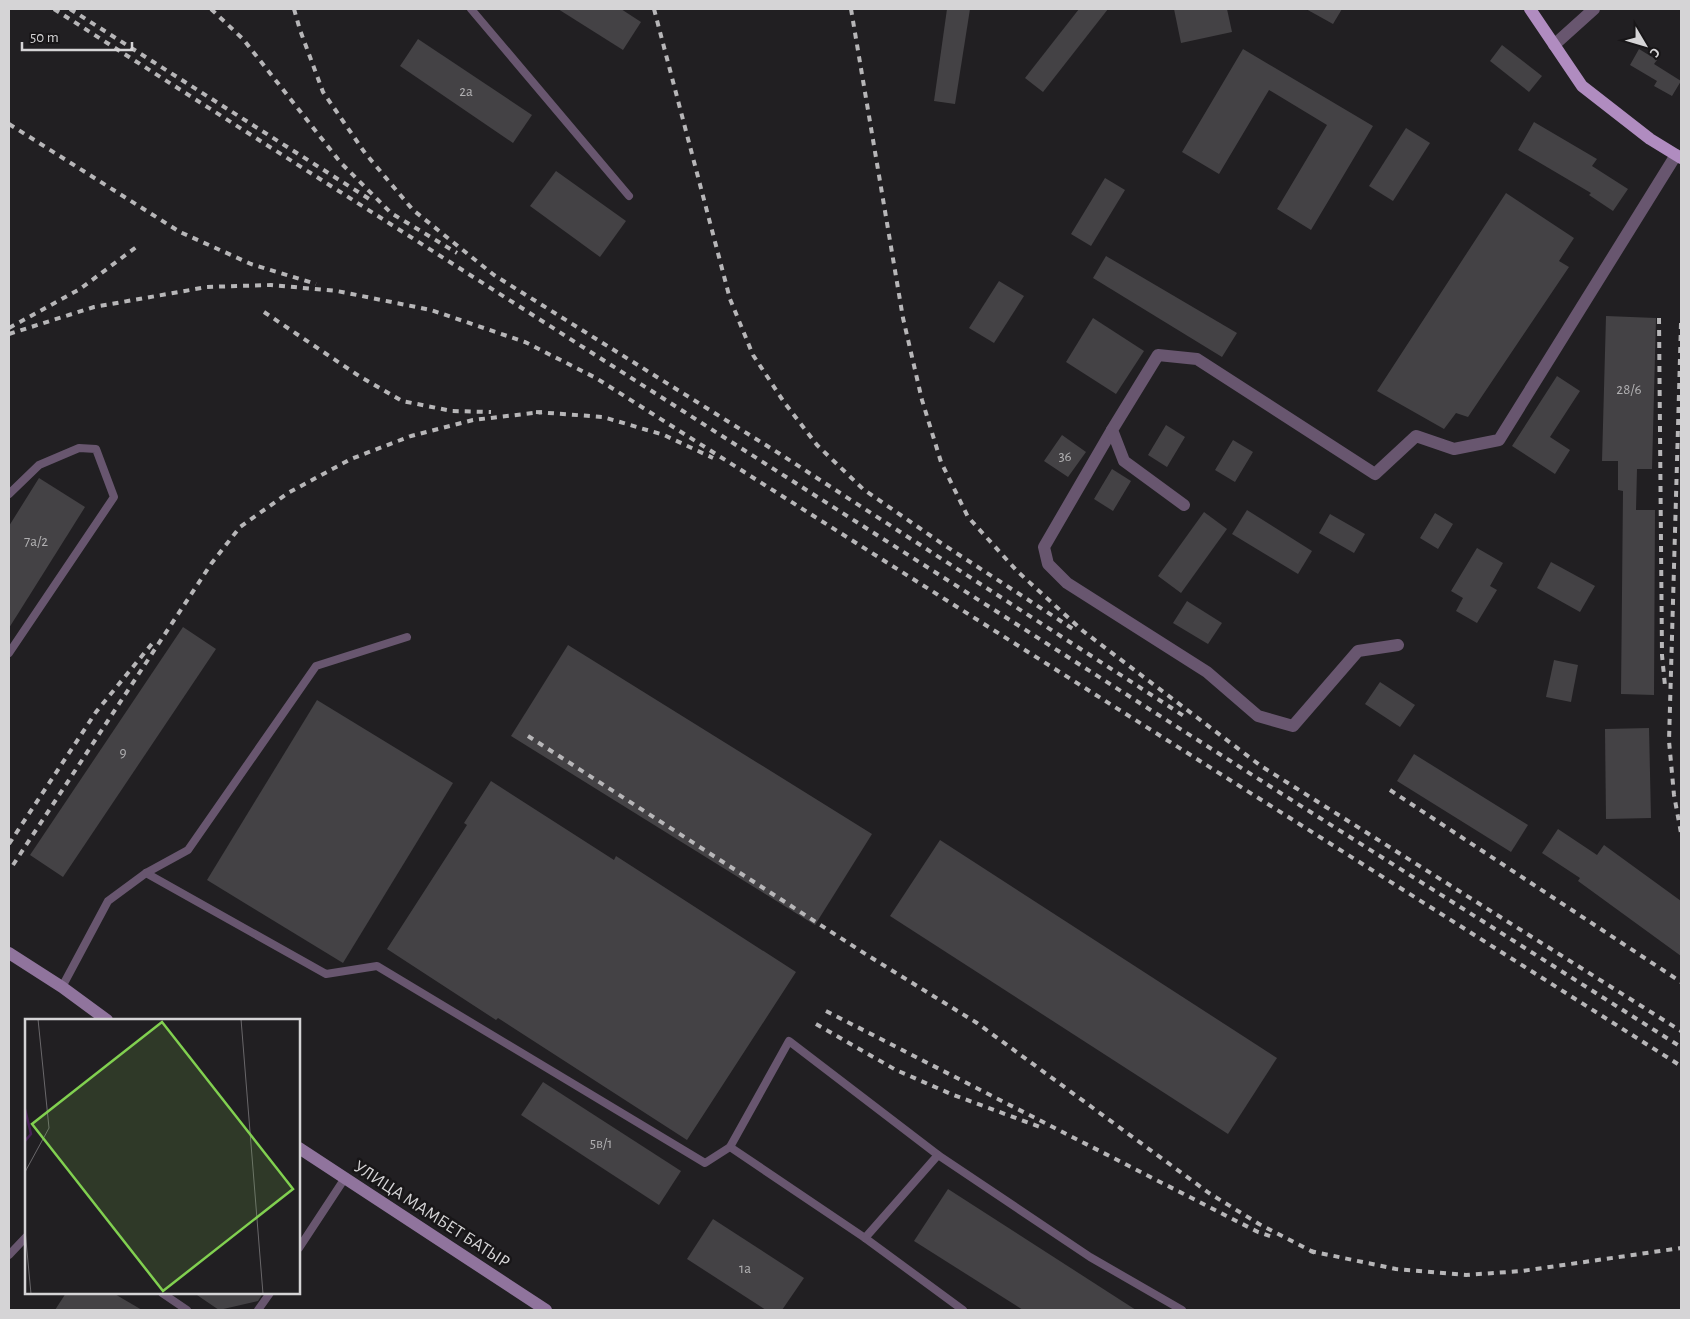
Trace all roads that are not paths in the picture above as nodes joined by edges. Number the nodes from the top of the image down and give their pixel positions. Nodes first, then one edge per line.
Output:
1 (471, 9) edge
2 (1530, 9) edge
3 (1594, 9) edge
4 (1554, 45) junction
5 (1679, 156) edge
6 (629, 196) dead end
7 (1112, 430) junction
8 (9, 494) edge
9 (1184, 505) dead end
10 (408, 638) dead end
11 (1398, 645) dead end
12 (9, 653) edge
13 (146, 873) junction
14 (9, 953) edge
15 (62, 987) junction
16 (106, 1019) edge
17 (730, 1147) junction
18 (300, 1149) edge
19 (938, 1155) junction
20 (345, 1178) junction
21 (25, 1238) edge
22 (865, 1238) junction
23 (300, 1246) edge
24 (9, 1255) edge
25 (163, 1294) edge
26 (269, 1294) edge
27 (187, 1310) edge
28 (258, 1310) edge
29 (546, 1310) edge
30 (963, 1310) edge
31 (1182, 1310) edge

1 - 6 lane
2 - 4 main road
3 - 4 street
4 - 5 main road
5 - 7 street
7 - 9 street
7 - 11 street
8 - 12 lane
10 - 13 lane
13 - 15 lane
13 - 17 lane
14 - 15 main road
15 - 16 main road
17 - 19 lane
17 - 22 lane
18 - 20 main road, УЛИЦА МАМБЕТ БАТЫР
19 - 22 lane
19 - 31 lane
20 - 23 lane
20 - 29 main road, УЛИЦА МАМБЕТ БАТЫР
21 - 24 lane
22 - 30 lane
25 - 27 lane
26 - 28 lane

